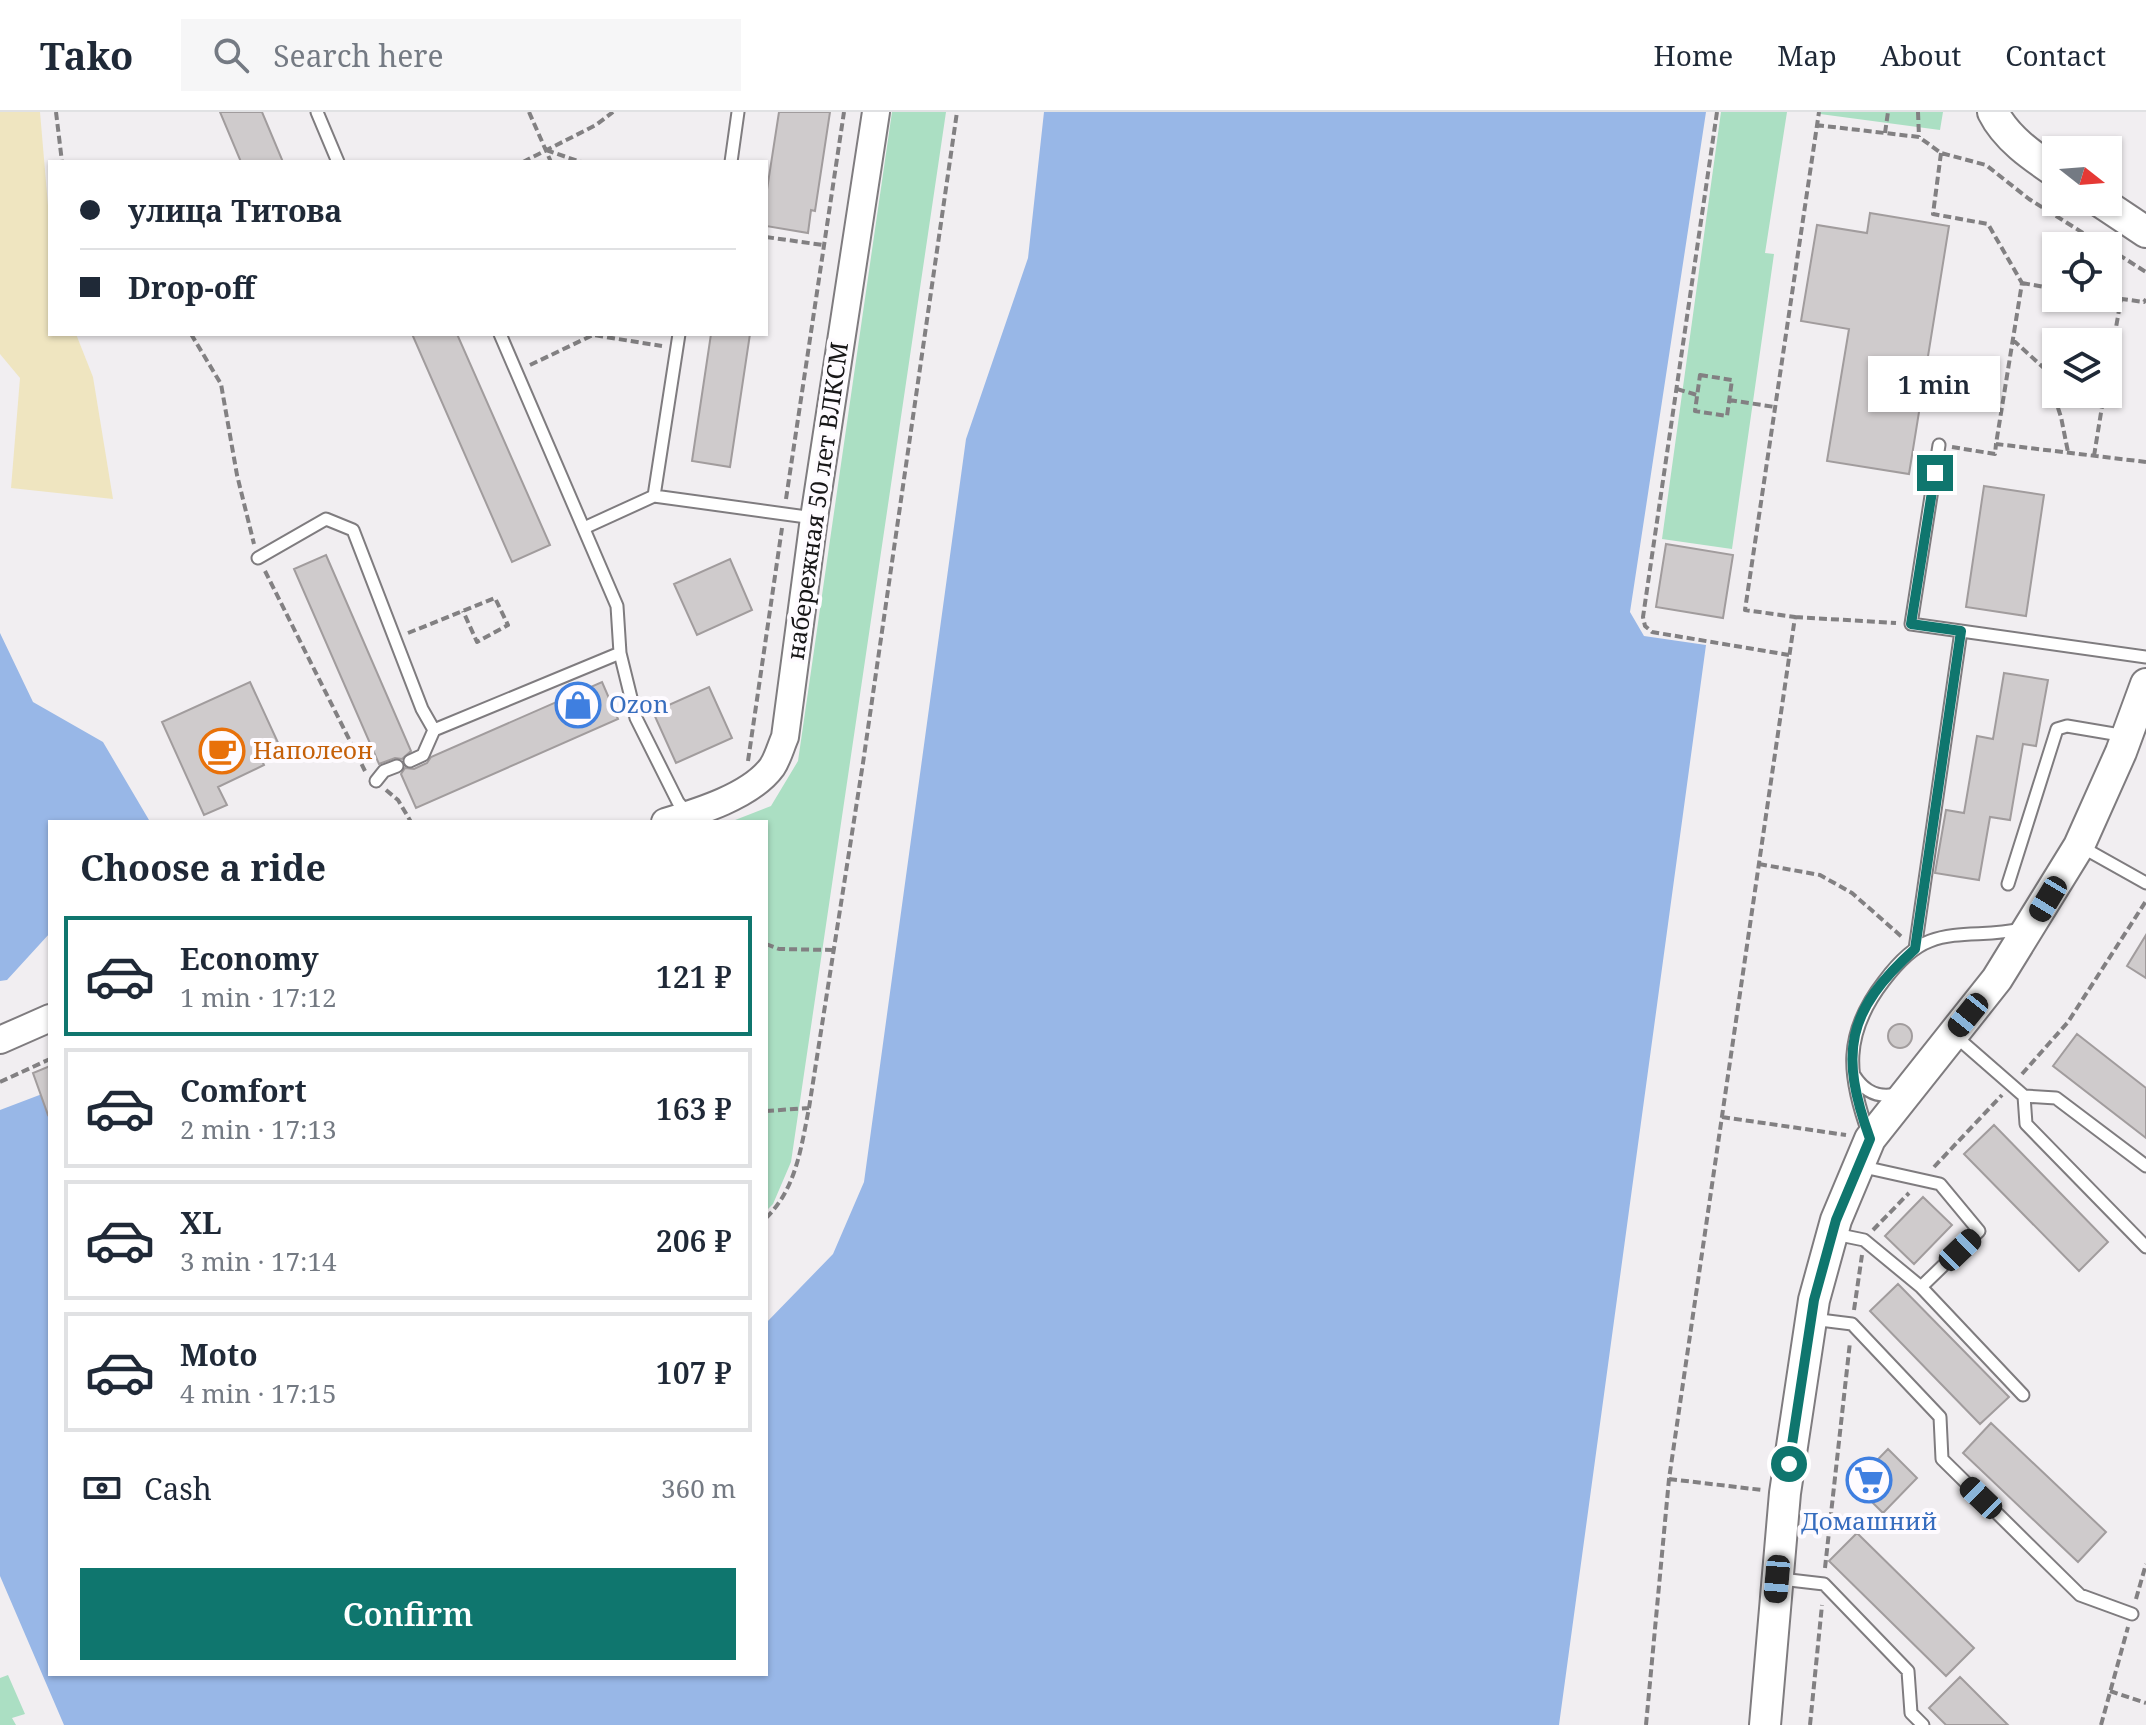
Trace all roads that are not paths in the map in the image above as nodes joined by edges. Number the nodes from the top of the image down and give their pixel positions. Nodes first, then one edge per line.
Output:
1 (317, 112) edge
2 (738, 112) edge
3 (876, 112) edge
4 (1993, 112) edge
5 (337, 160) edge
6 (731, 160) edge
7 (2042, 163) edge
8 (2122, 216) edge
9 (2146, 232) edge
10 (501, 336) edge
11 (679, 336) edge
12 (1939, 445) road end
13 (654, 496) junction
14 (814, 518) junction
15 (584, 528) junction
16 (258, 558) road end
17 (1961, 631) junction
18 (620, 653) junction
19 (2146, 657) edge
20 (2146, 684) edge
21 (434, 730) junction
22 (2127, 737) junction
23 (410, 761) dead end
24 (397, 766) dead end
25 (376, 781) road end
26 (676, 818) edge
27 (2079, 846) junction
28 (2146, 883) edge
29 (2008, 884) dead end
30 (2032, 925) junction
31 (1915, 949) junction
32 (48, 1019) edge
33 (1953, 1033) junction
34 (0, 1040) edge
35 (1852, 1071) junction
36 (1907, 1091) junction
37 (2024, 1096) junction
38 (1864, 1152) junction
39 (2146, 1166) edge
40 (1832, 1234) junction
41 (2146, 1247) edge
42 (1921, 1287) junction
43 (1811, 1319) junction
44 (2023, 1395) dead end
45 (1777, 1579) junction
46 (2132, 1614) road end
47 (1765, 1725) edge
48 (1923, 1725) edge

1 - 5 lane
2 - 6 lane
3 - 14 street, набережная 50 лет ВЛКСМ
4 - 7 main road
8 - 9 main road
10 - 15 lane
11 - 13 lane
12 - 17 lane
13 - 14 lane
13 - 15 lane
14 - 26 street, набережная 50 лет ВЛКСМ
15 - 18 lane
16 - 21 lane
17 - 19 lane
17 - 31 lane
18 - 21 lane
18 - 26 lane
20 - 22 main road
21 - 23 lane
22 - 27 main road
22 - 29 lane
24 - 25 lane
27 - 28 lane
27 - 30 main road
30 - 31 lane
30 - 33 main road
31 - 35 lane
32 - 34 street
33 - 36 main road
33 - 37 lane
35 - 36 lane
35 - 38 lane
36 - 38 main road
37 - 39 lane
37 - 41 lane
38 - 40 main road
38 - 42 lane
40 - 42 lane
40 - 43 main road
42 - 44 lane
43 - 45 main road
43 - 46 lane
45 - 47 main road
45 - 48 lane

